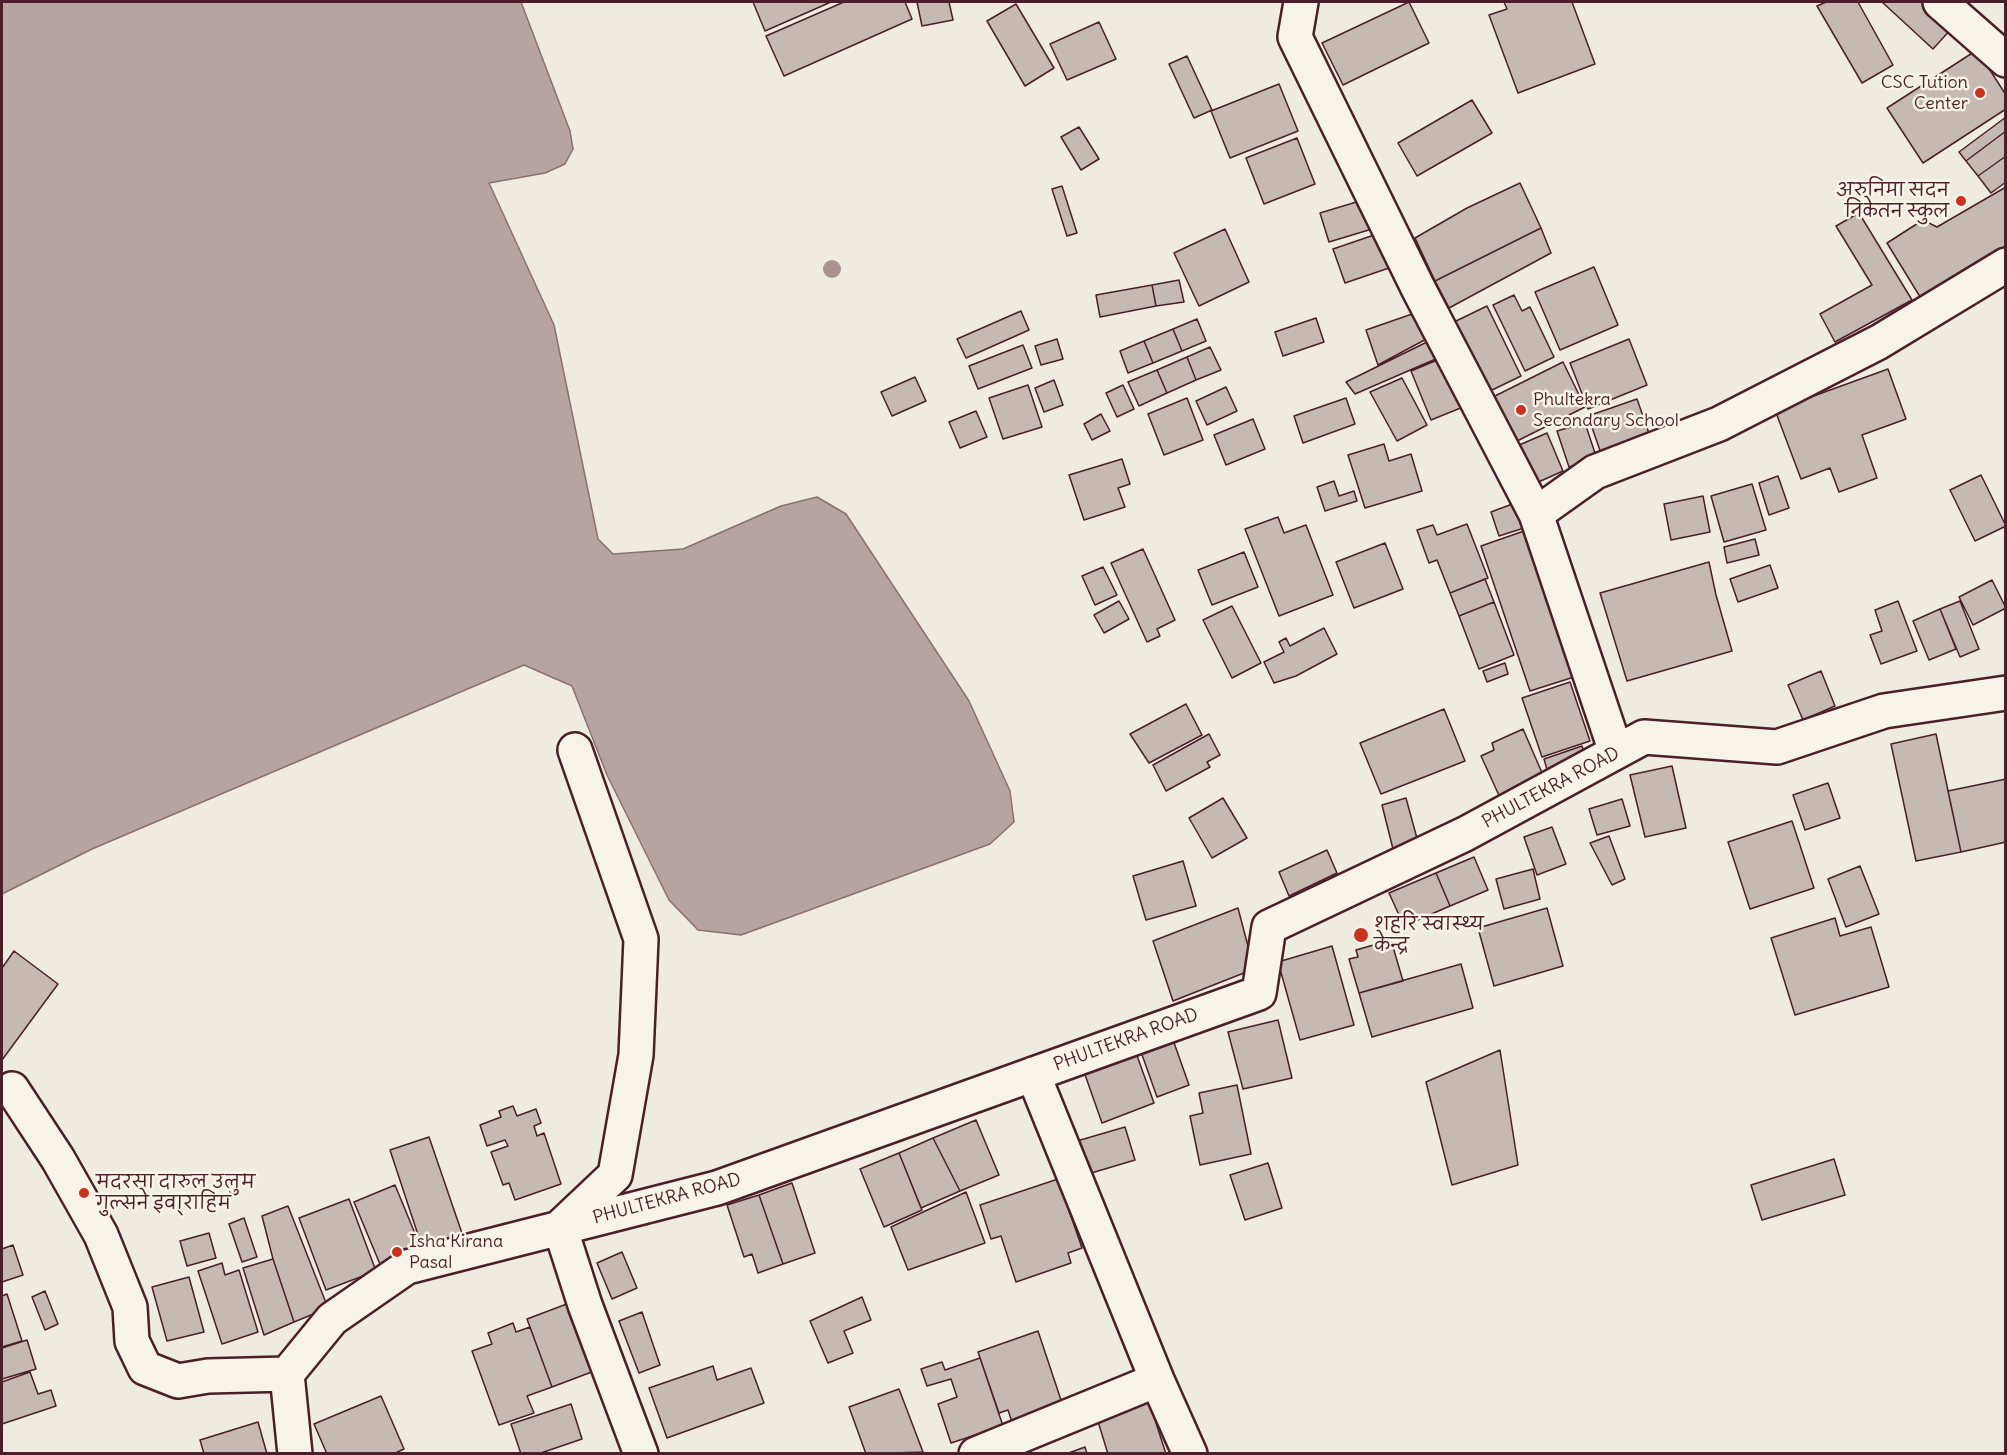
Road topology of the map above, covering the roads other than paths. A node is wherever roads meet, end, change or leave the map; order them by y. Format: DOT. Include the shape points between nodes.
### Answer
graph roads {
  1 [pos="1300,2"];
  2 [pos="1940,2"];
  3 [pos="2006,60"];
  4 [pos="2006,265"];
  5 [pos="1536,514"];
  6 [pos="2006,693"];
  7 [pos="575,750"];
  8 [pos="1616,752"];
  9 [pos="1033,1074"];
  10 [pos="12,1089"];
  11 [pos="560,1227"];
  12 [pos="287,1374"];
  13 [pos="1157,1380"];
  14 [pos="295,1454"];
  15 [pos="641,1454"];
  16 [pos="976,1454"];
  17 [pos="1190,1454"];
  1 -- 5 [label="street" via="1295,37 1418,288"];
  2 -- 3 [label="street"];
  4 -- 5 [label="street" via="1879,342 1719,424 1595,472"];
  5 -- 8 [label="street"];
  6 -- 8 [label="street, PHULTEKRA ROAD" via="1884,711 1777,747 1644,737"];
  7 -- 11 [label="street" via="641,939 636,1055 615,1175"];
  8 -- 9 [label="street, PHULTEKRA ROAD" via="1465,834 1269,927 1259,993"];
  9 -- 11 [label="street, PHULTEKRA ROAD" via="717,1188"];
  9 -- 13 [label="street"];
  10 -- 12 [label="street" via="101,1235 130,1307 132,1341 145,1368 177,1380"];
  11 -- 12 [label="street, PHULTEKRA ROAD" via="407,1267 332,1319"];
  11 -- 15 [label="street"];
  12 -- 14 [label="street"];
  13 -- 16 [label="street"];
  13 -- 17 [label="street"];
}
